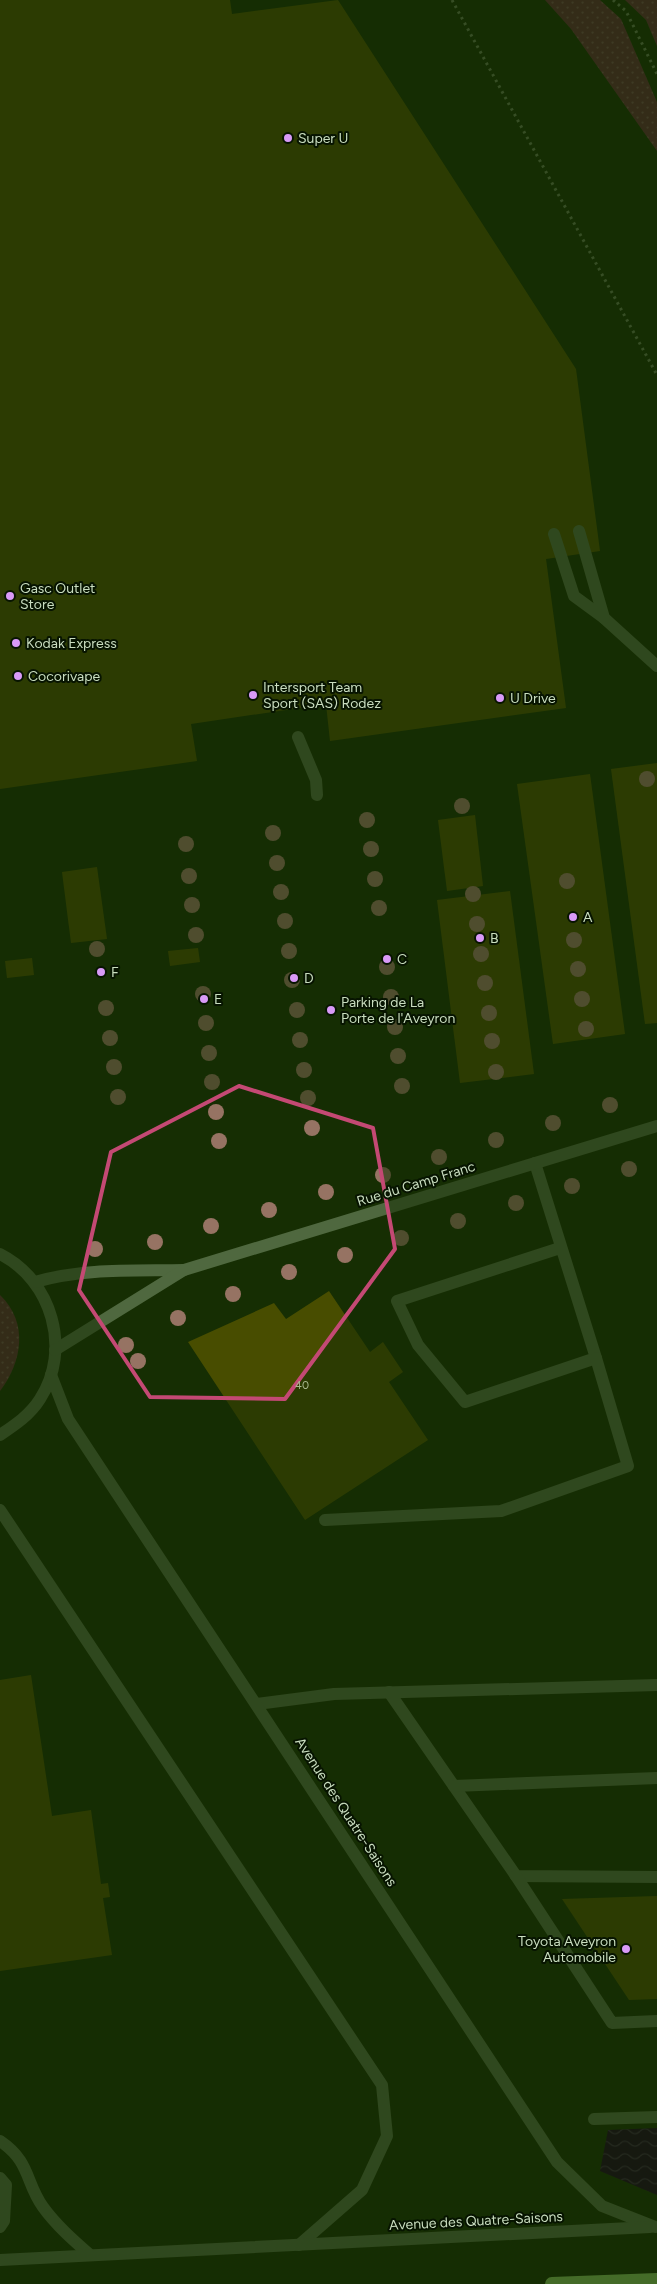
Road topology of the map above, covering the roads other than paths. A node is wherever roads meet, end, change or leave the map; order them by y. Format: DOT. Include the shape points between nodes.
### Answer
graph roads {
  1 [pos="579,531"];
  2 [pos="554,534"];
  3 [pos="604,618"];
  4 [pos="657,666"];
  5 [pos="298,736"];
  6 [pos="317,795"];
  7 [pos="657,1126"];
  8 [pos="535,1163"];
  9 [pos="560,1248"];
  10 [pos="0,1254"];
  11 [pos="184,1270"];
  12 [pos="36,1282"];
  13 [pos="55,1350"];
  14 [pos="596,1358"];
  15 [pos="51,1375"];
  16 [pos="0,1435"];
  17 [pos="0,1510"];
  18 [pos="325,1520"];
  19 [pos="657,1685"];
  20 [pos="390,1692"];
  21 [pos="256,1704"];
  22 [pos="657,1778"];
  23 [pos="454,1786"];
  24 [pos="516,1876"];
  25 [pos="657,1876"];
  26 [pos="657,2021"];
  27 [pos="657,2117"];
  28 [pos="594,2119"];
  29 [pos="0,2141"];
  30 [pos="0,2178"];
  31 [pos="0,2227"];
  32 [pos="656,2227"];
  33 [pos="299,2245"];
  34 [pos="89,2254"];
  35 [pos="0,2260"];
  36 [pos="657,2280"];
  37 [pos="552,2284"];
  1 -- 3 [label="street"];
  2 -- 3 [label="street" via="574,596"];
  3 -- 4 [label="street"];
  5 -- 6 [label="street" via="316,780"];
  7 -- 8 [label="street, Rue du Camp Franc"];
  8 -- 9 [label="street"];
  8 -- 11 [label="street, Rue du Camp Franc"];
  9 -- 14 [label="street"];
  9 -- 14 [label="street" via="397,1301 418,1345 465,1402"];
  10 -- 12 [label="street"];
  11 -- 12 [label="street, Rue du Camp Franc" via="59,1275"];
  11 -- 13 [label="street, Rue du Camp Franc"];
  12 -- 13 [label="street" via="48,1303 54,1326"];
  13 -- 15 [label="street"];
  14 -- 18 [label="street" via="628,1466 501,1511"];
  15 -- 16 [label="street" via="40,1399 22,1420"];
  15 -- 21 [label="street, Avenue des Quatre-Saisons" via="68,1420"];
  17 -- 33 [label="street" via="382,2085 386,2136 362,2190"];
  19 -- 20 [label="street"];
  20 -- 21 [label="street" via="334,1694"];
  20 -- 23 [label="street"];
  21 -- 32 [label="street, Avenue des Quatre-Saisons" via="557,2162 602,2206"];
  22 -- 23 [label="street"];
  23 -- 24 [label="street"];
  24 -- 25 [label="street"];
  24 -- 26 [label="street" via="612,2022"];
  27 -- 28 [label="street"];
  29 -- 34 [label="street" via="25,2166 42,2206"];
  30 -- 31 [label="street" via="6,2185 4,2221"];
  32 -- 33 [label="street, Avenue des Quatre-Saisons"];
  33 -- 34 [label="street, Avenue des Quatre-Saisons"];
  34 -- 35 [label="street, Avenue des Quatre-Saisons"];
  36 -- 37 [label="highway"];
}
